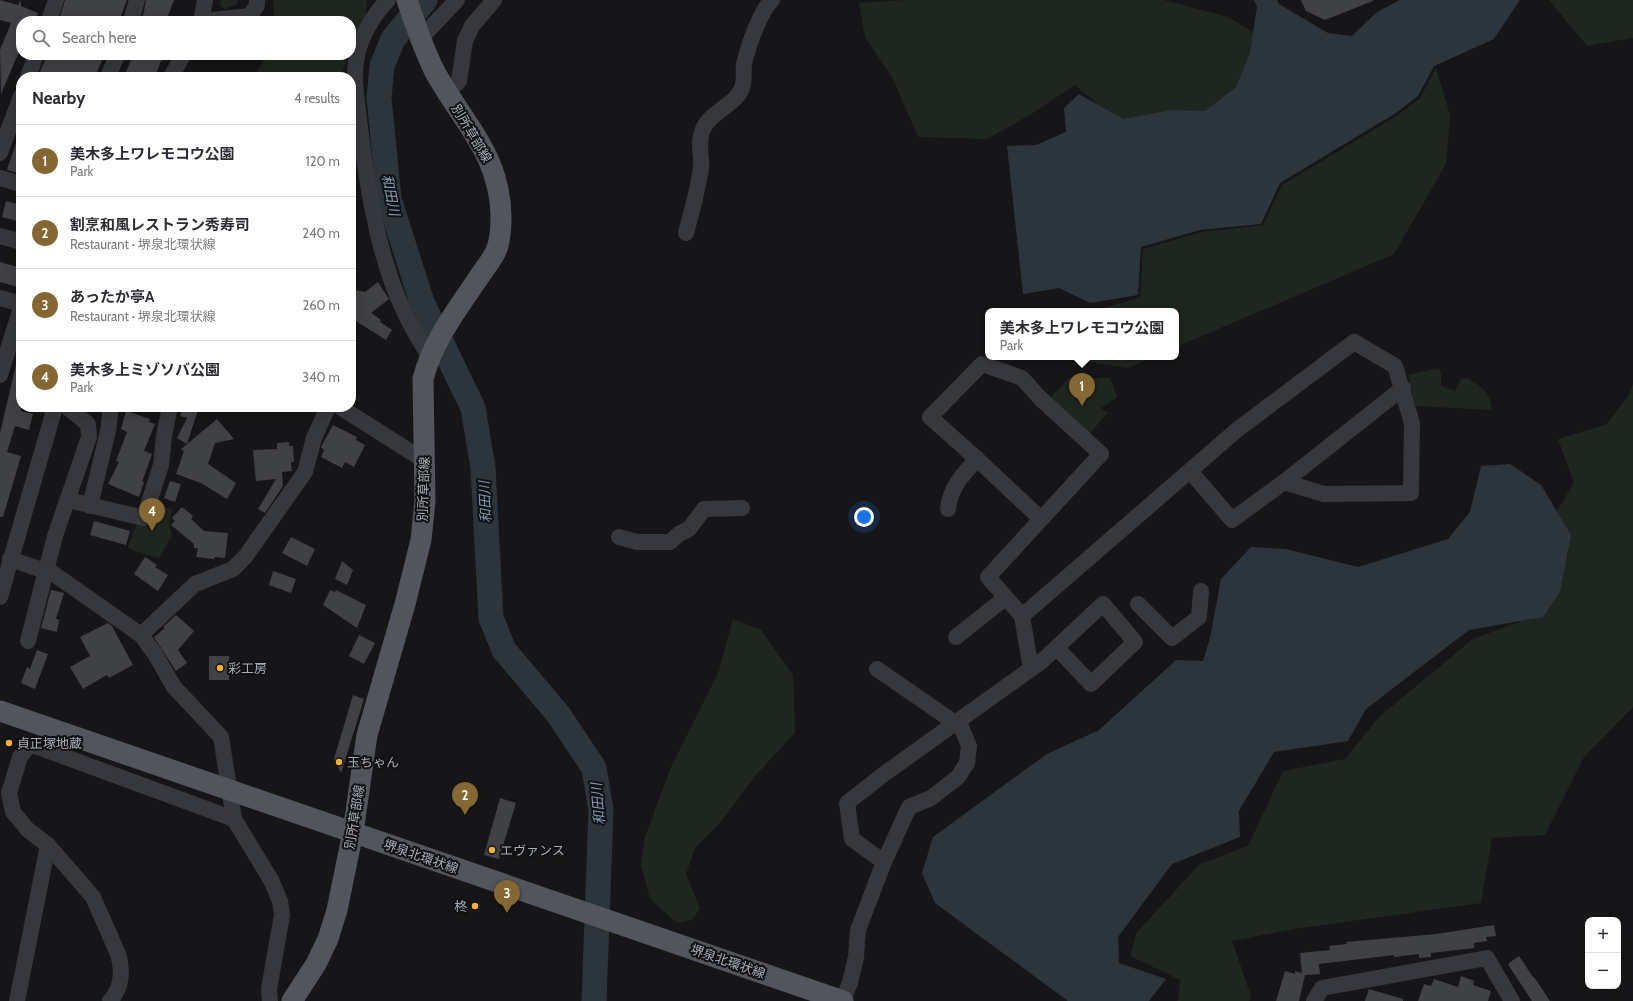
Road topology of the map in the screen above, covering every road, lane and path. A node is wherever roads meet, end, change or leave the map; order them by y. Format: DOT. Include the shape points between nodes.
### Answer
graph roads {
  1 [pos="56,0"];
  2 [pos="137,0"];
  3 [pos="205,0"];
  4 [pos="257,0"];
  5 [pos="388,0"];
  6 [pos="407,0"];
  7 [pos="457,0"];
  8 [pos="494,0"];
  9 [pos="772,0"];
  10 [pos="51,16"];
  11 [pos="132,16"];
  12 [pos="202,16"];
  13 [pos="250,16"];
  14 [pos="419,36"];
  15 [pos="34,60"];
  16 [pos="115,60"];
  17 [pos="180,60"];
  18 [pos="30,72"];
  19 [pos="110,72"];
  20 [pos="174,72"];
  21 [pos="355,72"];
  22 [pos="356,83"];
  23 [pos="447,92"];
  24 [pos="16,110"];
  25 [pos="0,153"];
  26 [pos="0,178"];
  27 [pos="16,183"];
  28 [pos="686,233"];
  29 [pos="0,236"];
  30 [pos="16,241"];
  31 [pos="0,298"];
  32 [pos="16,303"];
  33 [pos="16,324"];
  34 [pos="431,353"];
  35 [pos="0,375"];
  36 [pos="1403,388"];
  37 [pos="53,412"];
  38 [pos="73,412"];
  39 [pos="110,412"];
  40 [pos="169,412"];
  41 [pos="326,412"];
  42 [pos="348,412"];
  43 [pos="977,459"];
  44 [pos="425,461"];
  45 [pos="1190,471"];
  46 [pos="1284,482"];
  47 [pos="68,500"];
  48 [pos="90,506"];
  49 [pos="742,508"];
  50 [pos="948,509"];
  51 [pos="1041,519"];
  52 [pos="618,537"];
  53 [pos="8,554"];
  54 [pos="47,571"];
  55 [pos="1201,591"];
  56 [pos="0,597"];
  57 [pos="1005,598"];
  58 [pos="1138,604"];
  59 [pos="1022,616"];
  60 [pos="141,635"];
  61 [pos="956,637"];
  62 [pos="28,641"];
  63 [pos="1057,648"];
  64 [pos="877,669"];
  65 [pos="1031,669"];
  66 [pos="0,711"];
  67 [pos="956,723"];
  68 [pos="234,819"];
  69 [pos="353,832"];
  70 [pos="48,845"];
  71 [pos="884,862"];
  72 [pos="17,1001"];
  73 [pos="110,1001"];
  74 [pos="270,1001"];
  75 [pos="292,1001"];
  76 [pos="842,1001"];
  77 [pos="1314,1001"];
  78 [pos="1512,1001"];
  1 -- 10 [label="street"];
  2 -- 11 [label="street"];
  3 -- 12 [label="street"];
  4 -- 13 [label="street" via="257,5"];
  5 -- 21 [label="street" via="379,10 363,39"];
  6 -- 14 [label="main road, 別所草部線"];
  7 -- 14 [label="street"];
  8 -- 23 [label="street" via="472,26 464,41 459,80"];
  9 -- 28 [label="street" via="767,4 758,24 744,64 743,87 703,128 699,141 701,166"];
  14 -- 23 [label="main road, 別所草部線"];
  15 -- 18 [label="street"];
  16 -- 19 [label="street"];
  17 -- 20 [label="street"];
  22 -- 34 [label="street" via="364,166 384,256 402,308"];
  23 -- 34 [label="main road, 別所草部線" via="477,135 492,164 501,201 501,224 496,251"];
  24 -- 25 [label="street"];
  26 -- 27 [label="street"];
  29 -- 30 [label="street"];
  31 -- 32 [label="street"];
  33 -- 35 [label="street"];
  34 -- 44 [label="main road, 別所草部線" via="423,379"];
  36 -- 45 [label="street" via="1395,366 1354,342 1238,429"];
  36 -- 46 [label="street"];
  36 -- 46 [label="street" via="1412,423 1411,493 1324,494"];
  37 -- 53 [label="street"];
  38 -- 47 [label="street" via="88,424 90,431"];
  39 -- 48 [label="street"];
  40 -- 48 [label="street" via="161,465 144,518"];
  41 -- 60 [label="street" via="314,438 305,472 245,558 233,569 195,584"];
  42 -- 44 [label="street"];
  43 -- 50 [label="street" via="957,482"];
  43 -- 51 [label="street"];
  43 -- 51 [label="street" via="930,417 982,364 1022,378 1101,454"];
  44 -- 69 [label="main road, 別所草部線" via="425,501 420,540 405,604 367,735"];
  45 -- 46 [label="street" via="1232,520"];
  45 -- 59 [label="street"];
  47 -- 48 [label="street"];
  47 -- 54 [label="street" via="55,536"];
  49 -- 52 [label="street" via="704,510 689,529 670,542 637,542"];
  51 -- 57 [label="street" via="988,577"];
  53 -- 54 [label="street"];
  53 -- 56 [label="street"];
  54 -- 60 [label="street"];
  54 -- 62 [label="street"];
  55 -- 58 [label="street" via="1199,617 1172,638"];
  57 -- 59 [label="street"];
  57 -- 61 [label="street"];
  59 -- 65 [label="street"];
  60 -- 68 [label="street" via="174,688 222,737"];
  63 -- 63 [label="street" via="1091,684 1135,642 1103,604"];
  63 -- 65 [label="street"];
  64 -- 67 [label="street"];
  65 -- 67 [label="street"];
  66 -- 69 [label="main road, 堺泉北環状線"];
  67 -- 71 [label="street" via="961,727 969,746 967,763 958,777 931,798 909,807"];
  67 -- 71 [label="street" via="847,803 852,839"];
  68 -- 70 [label="street" via="30,744 20,757 9,793 13,812 28,830"];
  68 -- 74 [label="street" via="271,880 280,901 282,915 269,989"];
  69 -- 75 [label="main road, 別所草部線" via="337,910 328,939 316,964"];
  69 -- 76 [label="main road, 堺泉北環状線"];
  70 -- 72 [label="street"];
  70 -- 73 [label="street" via="93,897 118,954 121,977"];
  71 -- 76 [label="street" via="858,930 850,983"];
  77 -- 78 [label="street" via="1322,988 1487,958"];
}
